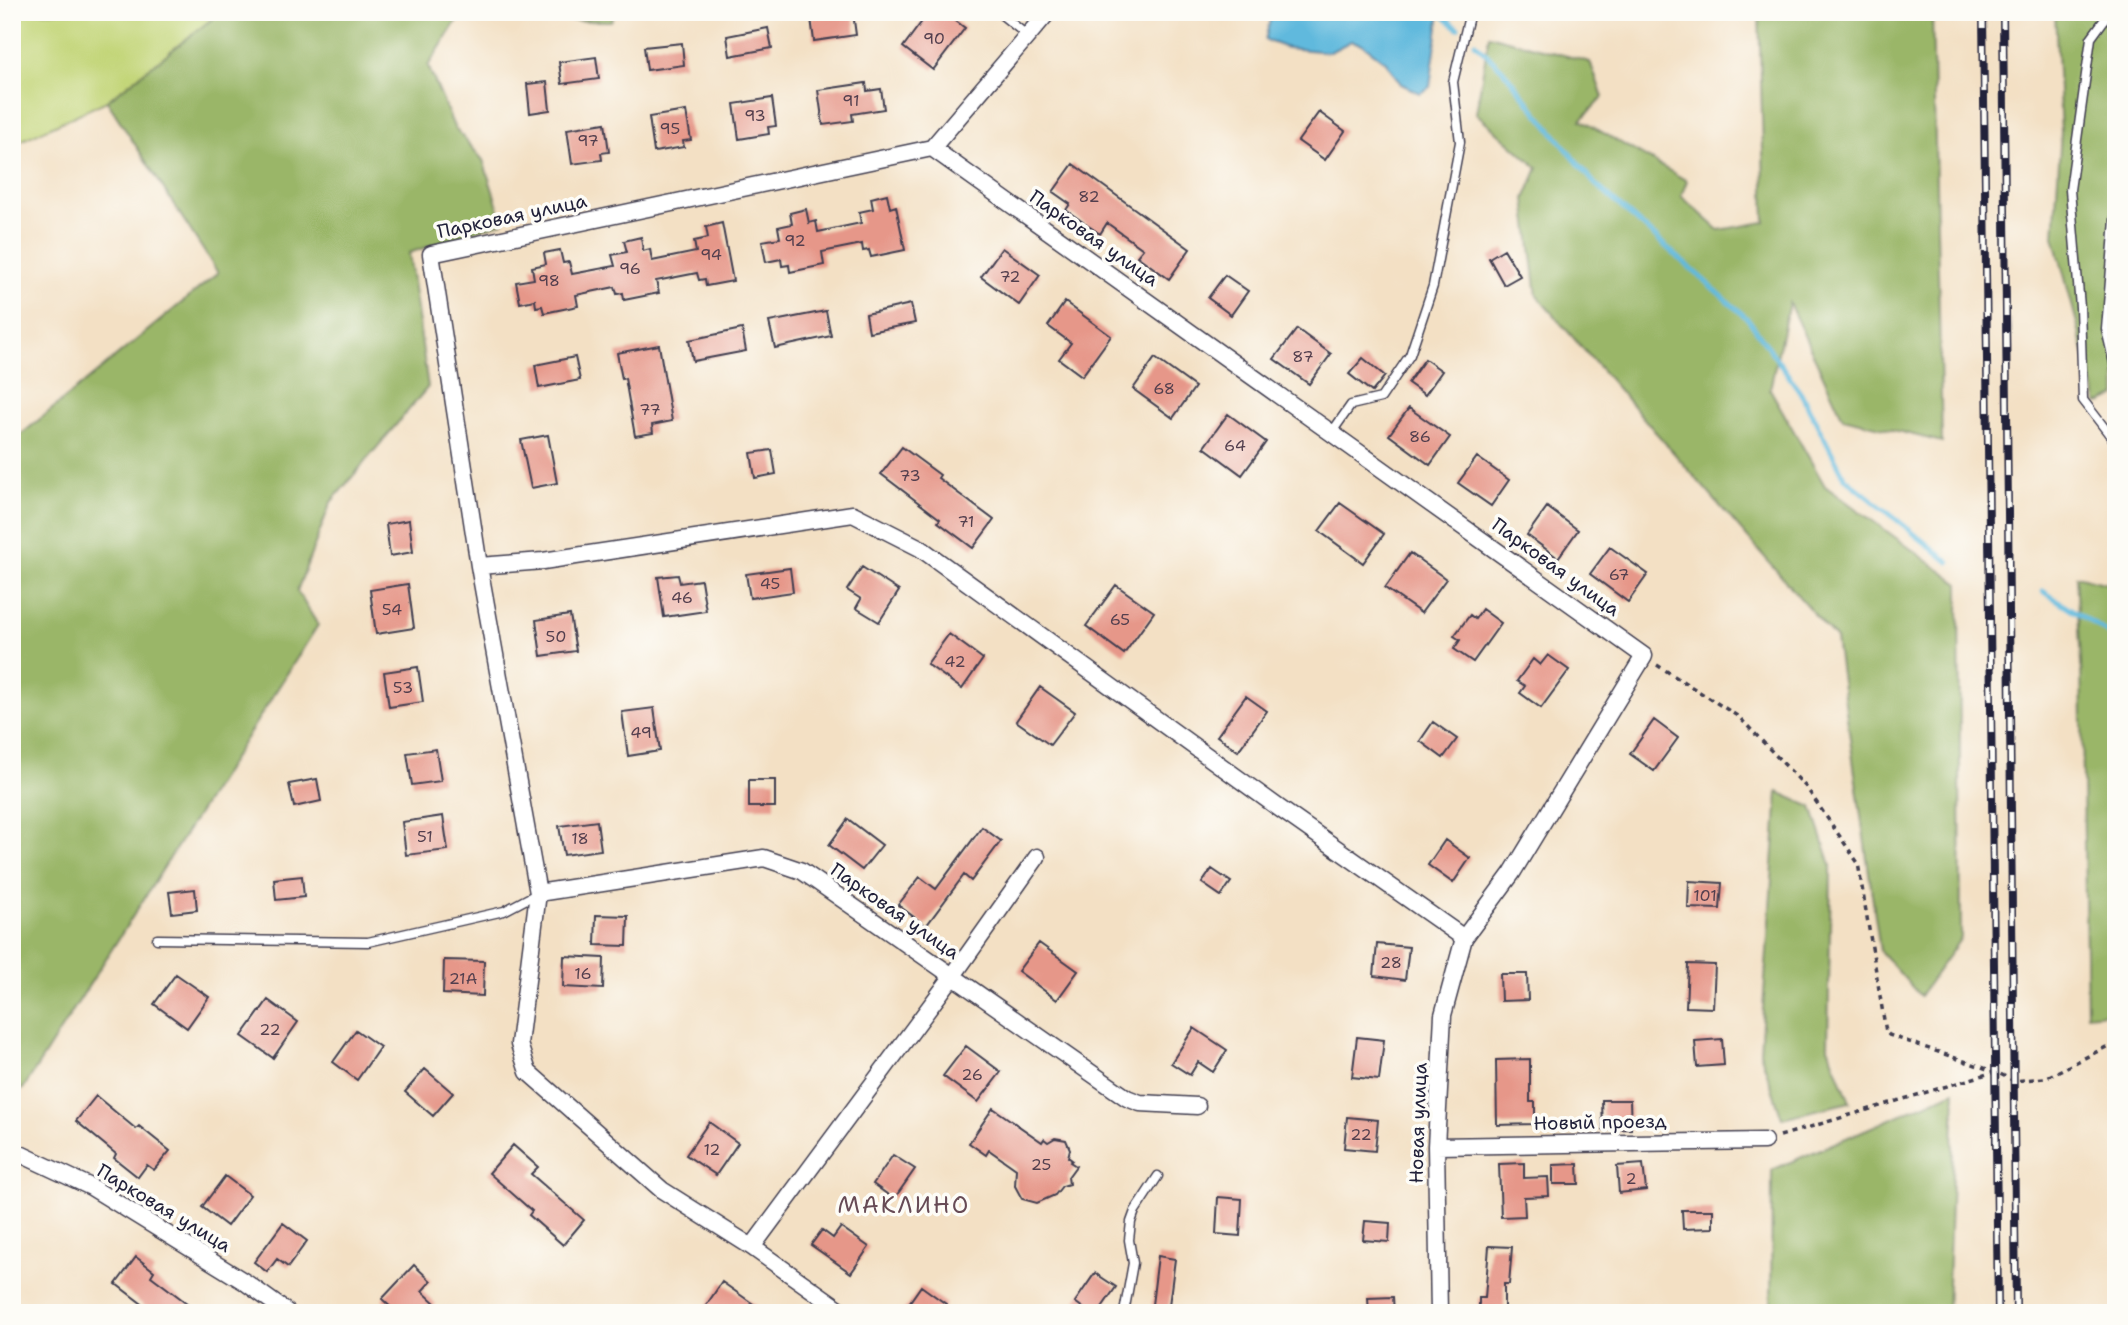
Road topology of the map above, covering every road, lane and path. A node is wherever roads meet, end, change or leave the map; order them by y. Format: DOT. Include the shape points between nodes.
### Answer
graph roads {
  1 [pos="998,12"];
  2 [pos="1048,12"];
  3 [pos="1470,12"];
  4 [pos="2110,12"];
  5 [pos="1028,36"];
  6 [pos="932,148"];
  7 [pos="2116,208"];
  8 [pos="2112,293"];
  9 [pos="2116,372"];
  10 [pos="1332,432"];
  11 [pos="2116,443"];
  12 [pos="479,566"];
  13 [pos="1644,656"];
  14 [pos="1037,857"];
  15 [pos="538,893"];
  16 [pos="1464,937"];
  17 [pos="157,939"];
  18 [pos="952,977"];
  19 [pos="2116,1042"];
  20 [pos="1996,1072"];
  21 [pos="1197,1106"];
  22 [pos="1764,1141"];
  23 [pos="1436,1146"];
  24 [pos="12,1150"];
  25 [pos="1158,1175"];
  26 [pos="752,1247"];
  27 [pos="288,1313"];
  28 [pos="845,1313"];
  29 [pos="1124,1313"];
  30 [pos="1438,1313"];
  1 -- 5 [label="lane"];
  2 -- 5 [label="street"];
  3 -- 10 [label="lane" via="1453,82 1460,142 1433,286 1410,355 1381,398 1350,405"];
  4 -- 11 [label="lane" via="2091,37 2070,190 2083,400"];
  5 -- 6 [label="street"];
  6 -- 10 [label="street, Парковая улица"];
  6 -- 12 [label="street, Парковая улица" via="431,254"];
  7 -- 8 [label="lane"];
  8 -- 9 [label="lane" via="2106,329"];
  10 -- 13 [label="street, Парковая улица"];
  12 -- 15 [label="street, Парковая улица"];
  12 -- 16 [label="street" via="543,561 853,514 920,548"];
  13 -- 16 [label="street" via="1512,873"];
  13 -- 20 [label="path" via="1739,717 1806,787 1857,863 1886,1032"];
  14 -- 18 [label="street"];
  15 -- 17 [label="lane" via="504,911 368,942"];
  15 -- 18 [label="street, Парковая улица" via="764,858 802,871"];
  15 -- 26 [label="street, Парковая улица" via="519,1044 528,1072 662,1189"];
  16 -- 23 [label="street, Новая улица" via="1443,1015"];
  18 -- 21 [label="street, Парковая улица" via="1128,1098 1140,1103"];
  18 -- 26 [label="street"];
  19 -- 20 [label="path" via="2045,1078 2014,1081"];
  20 -- 22 [label="path"];
  22 -- 23 [label="street, Новый проезд"];
  23 -- 30 [label="street, Новая улица"];
  24 -- 27 [label="street, Парковая улица" via="91,1187"];
  25 -- 29 [label="lane" via="1131,1222 1133,1263"];
  26 -- 28 [label="street, Парковая улица"];
}
